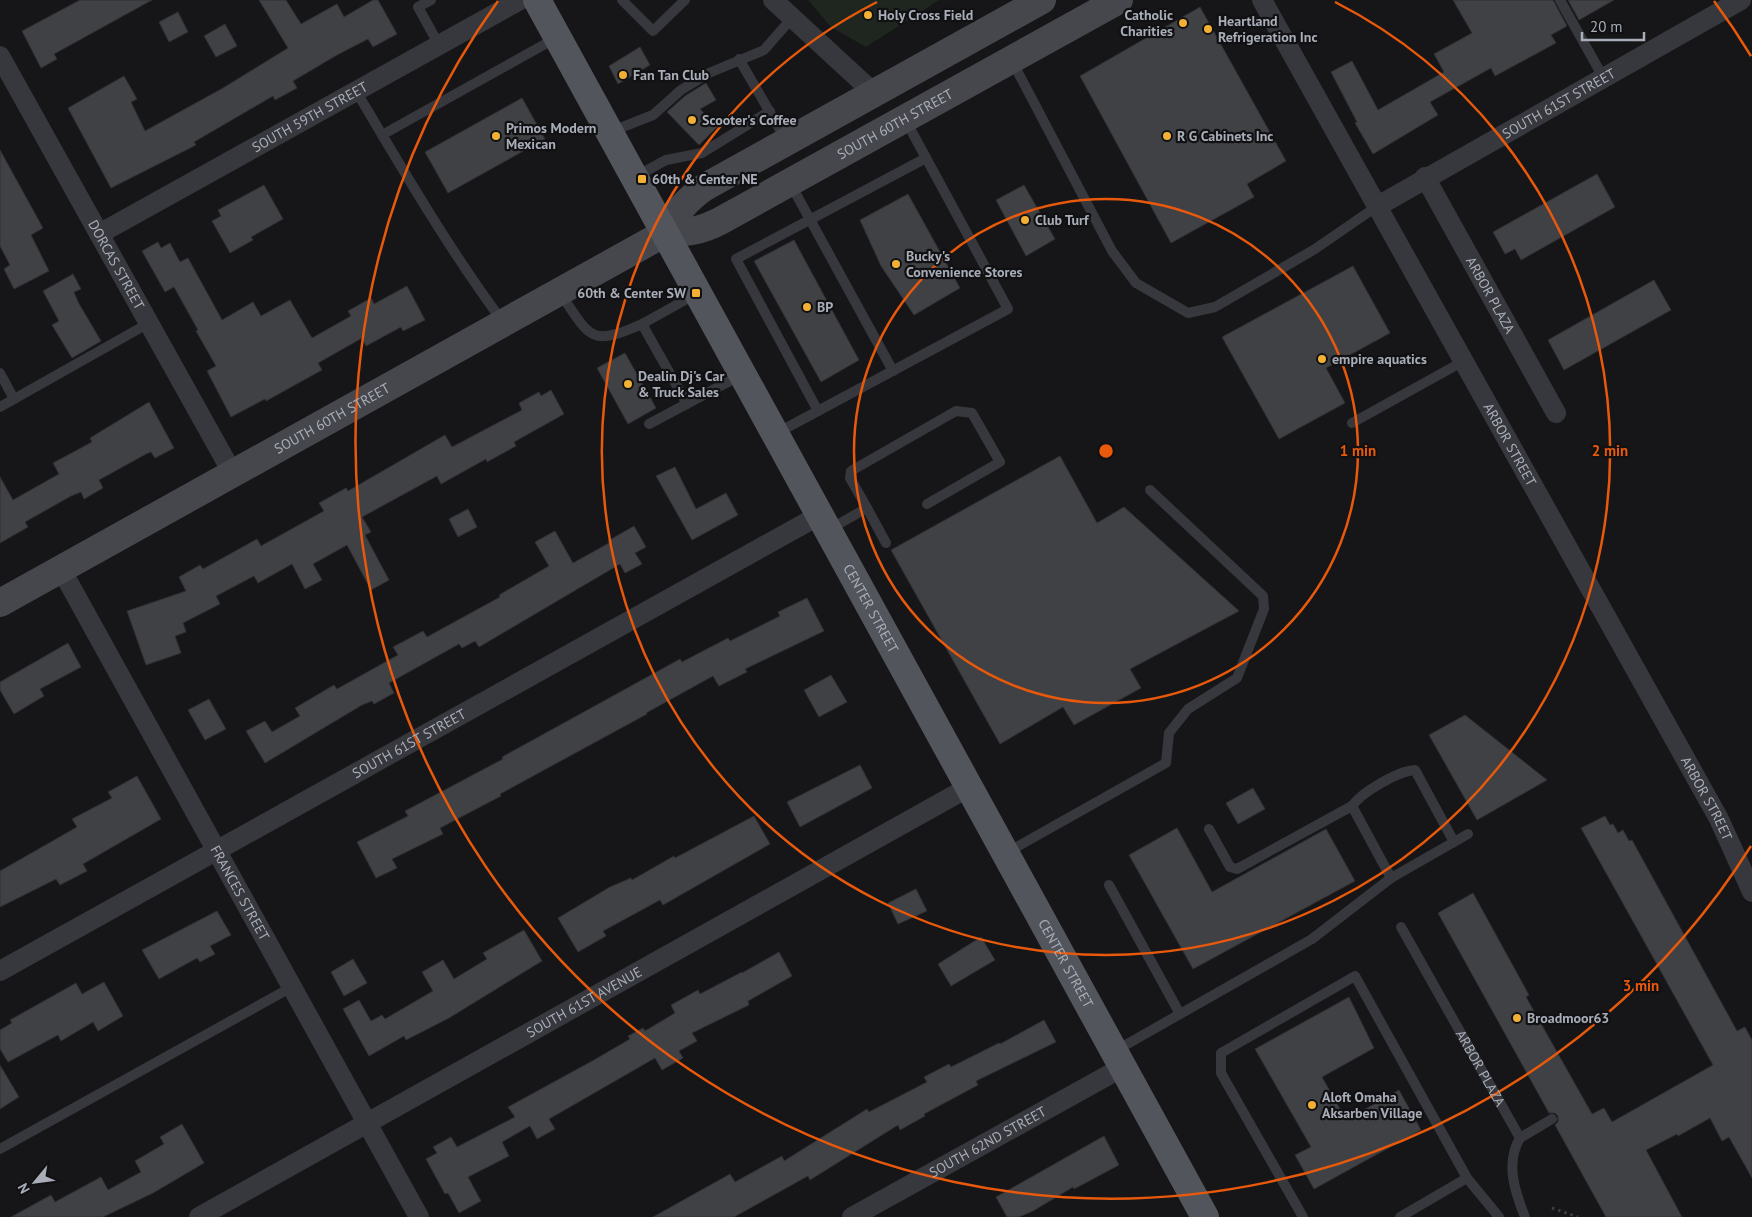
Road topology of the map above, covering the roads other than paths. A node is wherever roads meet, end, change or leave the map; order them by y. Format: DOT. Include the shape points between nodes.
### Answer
graph roads {
  1 [pos="431,0"];
  2 [pos="520,0"];
  3 [pos="536,0"];
  4 [pos="622,0"];
  5 [pos="685,0"];
  6 [pos="773,0"];
  7 [pos="1042,0"];
  8 [pos="1119,0"];
  9 [pos="1262,0"];
  10 [pos="1560,0"];
  11 [pos="1742,0"];
  12 [pos="1091,10"];
  13 [pos="792,18"];
  14 [pos="557,37"];
  15 [pos="439,45"];
  16 [pos="0,56"];
  17 [pos="739,59"];
  18 [pos="1012,60"];
  19 [pos="1603,77"];
  20 [pos="356,91"];
  21 [pos="875,94"];
  22 [pos="770,111"];
  23 [pos="905,120"];
  24 [pos="609,132"];
  25 [pos="382,135"];
  26 [pos="787,142"];
  27 [pos="926,158"];
  28 [pos="634,177"];
  29 [pos="1425,177"];
  30 [pos="790,183"];
  31 [pos="1376,207"];
  32 [pos="809,219"];
  33 [pos="665,233"];
  34 [pos="99,234"];
  35 [pos="560,292"];
  36 [pos="698,294"];
  37 [pos="503,322"];
  38 [pos="149,323"];
  39 [pos="642,324"];
  40 [pos="1462,362"];
  41 [pos="892,371"];
  42 [pos="0,373"];
  43 [pos="742,375"];
  44 [pos="14,398"];
  45 [pos="687,404"];
  46 [pos="0,407"];
  47 [pos="818,411"];
  48 [pos="1556,413"];
  49 [pos="1352,423"];
  50 [pos="648,424"];
  51 [pos="774,434"];
  52 [pos="233,474"];
  53 [pos="1150,490"];
  54 [pos="927,504"];
  55 [pos="867,508"];
  56 [pos="822,523"];
  57 [pos="886,543"];
  58 [pos="60,569"];
  59 [pos="0,603"];
  60 [pos="969,787"];
  61 [pos="1352,806"];
  62 [pos="1209,829"];
  63 [pos="1468,834"];
  64 [pos="1454,842"];
  65 [pos="217,850"];
  66 [pos="1005,854"];
  67 [pos="1391,878"];
  68 [pos="1109,885"];
  69 [pos="1752,892"];
  70 [pos="1400,927"];
  71 [pos="0,971"];
  72 [pos="292,987"];
  73 [pos="1180,1014"];
  74 [pos="1118,1059"];
  75 [pos="1552,1119"];
  76 [pos="366,1124"];
  77 [pos="1520,1138"];
  78 [pos="0,1149"];
  79 [pos="1467,1178"];
  80 [pos="199,1217"];
  81 [pos="418,1217"];
  82 [pos="852,1217"];
  83 [pos="1205,1217"];
  84 [pos="1303,1217"];
  85 [pos="1400,1217"];
  86 [pos="1500,1217"];
  87 [pos="1525,1217"];
  1 -- 15 [label="lane" via="418,7"];
  2 -- 15 [label="street, SOUTH 59TH STREET"];
  3 -- 14 [label="main road, CENTER STREET"];
  4 -- 5 [label="lane" via="653,31"];
  6 -- 13 [label="street"];
  7 -- 21 [label="main road"];
  8 -- 12 [label="main road, SOUTH 60TH STREET"];
  9 -- 31 [label="street, ARBOR STREET"];
  10 -- 19 [label="lane"];
  11 -- 19 [label="street, SOUTH 61ST STREET"];
  12 -- 18 [label="main road, SOUTH 60TH STREET"];
  13 -- 17 [label="lane" via="764,50"];
  13 -- 21 [label="street"];
  14 -- 24 [label="main road, CENTER STREET"];
  14 -- 25 [label="lane"];
  15 -- 20 [label="street, SOUTH 59TH STREET"];
  16 -- 34 [label="street, DORCAS STREET"];
  17 -- 22 [label="lane"];
  17 -- 24 [label="lane" via="681,90 653,115"];
  18 -- 23 [label="main road, SOUTH 60TH STREET"];
  18 -- 31 [label="lane" via="1112,251 1136,283 1188,313 1215,307 1315,249"];
  19 -- 29 [label="street, SOUTH 61ST STREET"];
  20 -- 25 [label="lane"];
  20 -- 34 [label="street, SOUTH 59TH STREET"];
  21 -- 26 [label="main road"];
  22 -- 26 [label="lane"];
  22 -- 28 [label="lane" via="702,153 666,160"];
  23 -- 27 [label="lane"];
  23 -- 30 [label="main road, SOUTH 60TH STREET"];
  24 -- 28 [label="main road, CENTER STREET"];
  25 -- 37 [label="lane" via="424,207"];
  26 -- 33 [label="main road" via="688,199 677,210"];
  27 -- 32 [label="lane"];
  27 -- 41 [label="lane" via="1008,308"];
  28 -- 33 [label="main road, CENTER STREET"];
  29 -- 31 [label="street, SOUTH 61ST STREET"];
  29 -- 48 [label="street, ARBOR PLAZA"];
  30 -- 32 [label="lane"];
  30 -- 33 [label="main road, SOUTH 60TH STREET" via="704,229"];
  31 -- 40 [label="street, ARBOR STREET"];
  32 -- 41 [label="lane"];
  32 -- 47 [label="lane" via="736,259"];
  33 -- 35 [label="main road, SOUTH 60TH STREET"];
  33 -- 36 [label="main road, CENTER STREET"];
  34 -- 38 [label="street, DORCAS STREET"];
  35 -- 37 [label="main road, SOUTH 60TH STREET"];
  35 -- 39 [label="lane" via="586,331 600,337 615,336"];
  36 -- 39 [label="lane"];
  36 -- 43 [label="main road, CENTER STREET"];
  37 -- 52 [label="main road, SOUTH 60TH STREET"];
  38 -- 44 [label="lane"];
  38 -- 52 [label="street, DORCAS STREET"];
  39 -- 45 [label="lane"];
  40 -- 49 [label="lane"];
  40 -- 69 [label="street, ARBOR STREET" via="1719,819"];
  41 -- 47 [label="lane"];
  42 -- 44 [label="lane"];
  43 -- 45 [label="lane"];
  43 -- 51 [label="main road, CENTER STREET"];
  44 -- 46 [label="lane"];
  45 -- 50 [label="lane"];
  47 -- 51 [label="lane"];
  51 -- 56 [label="main road, CENTER STREET"];
  52 -- 58 [label="main road, SOUTH 60TH STREET"];
  53 -- 66 [label="lane" via="1264,596 1264,609 1237,678 1188,709 1169,733 1166,764"];
  54 -- 55 [label="lane" via="1000,462 972,413 956,411 851,471 850,478"];
  55 -- 56 [label="lane"];
  55 -- 57 [label="lane"];
  56 -- 60 [label="main road, CENTER STREET"];
  56 -- 65 [label="street, SOUTH 61ST STREET"];
  58 -- 59 [label="main road, SOUTH 60TH STREET"];
  58 -- 65 [label="street, FRANCES STREET"];
  60 -- 66 [label="main road, CENTER STREET"];
  60 -- 76 [label="street, SOUTH 61ST AVENUE"];
  61 -- 62 [label="lane" via="1237,869 1230,867"];
  61 -- 64 [label="lane" via="1357,798 1405,771 1415,770"];
  61 -- 67 [label="lane"];
  63 -- 64 [label="lane"];
  64 -- 67 [label="lane"];
  65 -- 71 [label="street, SOUTH 61ST STREET"];
  65 -- 72 [label="street, FRANCES STREET"];
  66 -- 74 [label="main road, CENTER STREET"];
  67 -- 73 [label="lane" via="1312,938"];
  68 -- 73 [label="lane"];
  70 -- 77 [label="lane, ARBOR PLAZA"];
  72 -- 76 [label="street, FRANCES STREET"];
  72 -- 78 [label="lane"];
  73 -- 74 [label="lane"];
  74 -- 82 [label="street, SOUTH 62ND STREET"];
  74 -- 83 [label="main road, CENTER STREET"];
  75 -- 77 [label="lane"];
  76 -- 80 [label="street, SOUTH 61ST AVENUE"];
  76 -- 81 [label="street, FRANCES STREET"];
  77 -- 87 [label="lane" via="1513,1157 1514,1183"];
  79 -- 84 [label="lane" via="1355,976 1221,1053 1221,1073"];
  79 -- 85 [label="lane"];
  79 -- 86 [label="lane"];
}
